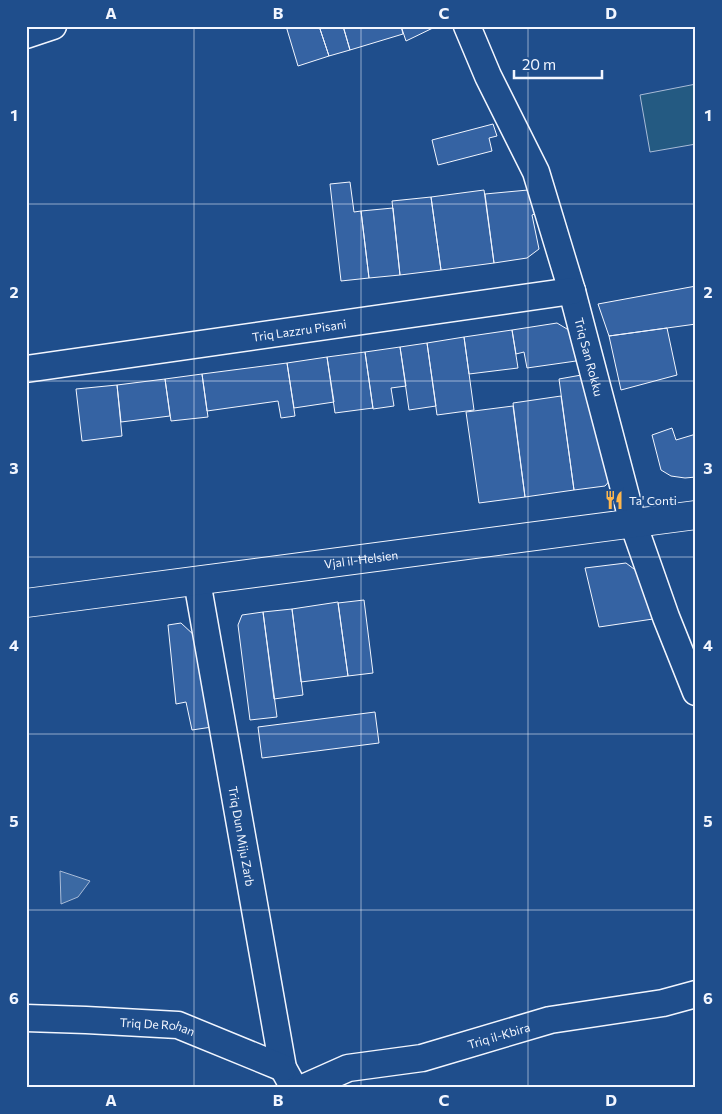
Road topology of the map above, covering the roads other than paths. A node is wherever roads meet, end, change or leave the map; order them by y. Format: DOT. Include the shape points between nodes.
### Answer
graph roads {
  1 [pos="53,26"];
  2 [pos="467,26"];
  3 [pos="26,35"];
  4 [pos="572,291"];
  5 [pos="26,369"];
  6 [pos="696,515"];
  7 [pos="633,523"];
  8 [pos="197,581"];
  9 [pos="26,604"];
  10 [pos="696,692"];
  11 [pos="696,994"];
  12 [pos="26,1018"];
  13 [pos="288,1078"];
  14 [pos="304,1088"];
  1 -- 3 [label="street"];
  2 -- 4 [label="street, Triq San Rokku" via="536,172"];
  4 -- 5 [label="street, Triq Lazzru Pisani"];
  4 -- 7 [label="street, Triq San Rokku"];
  6 -- 7 [label="street, Vjal il-Ħelsien"];
  7 -- 8 [label="street, Vjal il-Ħelsien"];
  7 -- 10 [label="street, Triq San Rokku"];
  8 -- 9 [label="street, Vjal il-Ħelsien"];
  8 -- 13 [label="street, Triq Dun Miju Zarb"];
  11 -- 14 [label="street, Triq il-Kbira" via="663,1003 550,1020 422,1058 348,1068"];
  12 -- 13 [label="street, Triq De Rohan" via="178,1025"];
}
